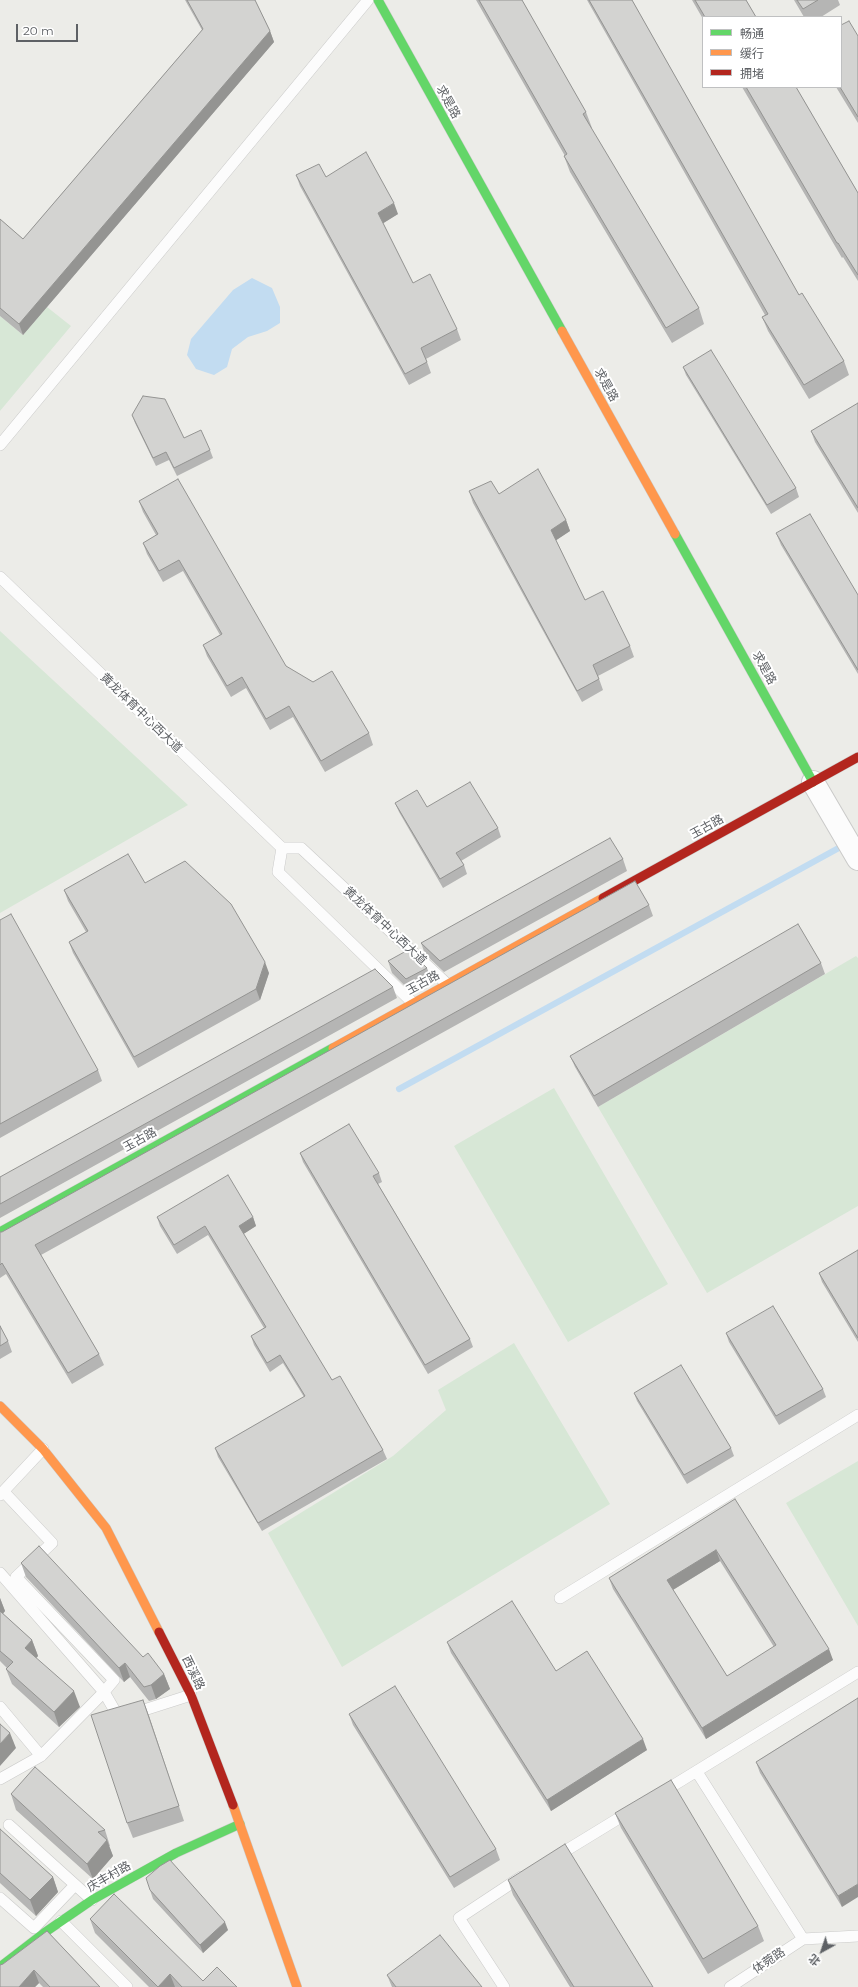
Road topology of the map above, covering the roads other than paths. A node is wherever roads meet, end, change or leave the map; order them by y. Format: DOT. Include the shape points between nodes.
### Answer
graph roads {
  1 [pos="368,0"];
  2 [pos="378,0"];
  3 [pos="0,445"];
  4 [pos="0,578"];
  5 [pos="858,757"];
  6 [pos="813,782"];
  7 [pos="282,848"];
  8 [pos="855,854"];
  9 [pos="447,984"];
  10 [pos="413,1003"];
  11 [pos="0,1232"];
  12 [pos="0,1406"];
  13 [pos="858,1415"];
  14 [pos="43,1449"];
  15 [pos="2,1494"];
  16 [pos="0,1573"];
  17 [pos="560,1598"];
  18 [pos="858,1672"];
  19 [pos="104,1692"];
  20 [pos="191,1694"];
  21 [pos="0,1707"];
  22 [pos="42,1756"];
  23 [pos="697,1772"];
  24 [pos="0,1779"];
  25 [pos="650,1800"];
  26 [pos="637,1808"];
  27 [pos="240,1824"];
  28 [pos="9,1825"];
  29 [pos="550,1860"];
  30 [pos="530,1872"];
  31 [pos="75,1885"];
  32 [pos="0,1898"];
  33 [pos="92,1900"];
  34 [pos="61,1921"];
  35 [pos="858,1936"];
  36 [pos="803,1938"];
  37 [pos="0,1967"];
  38 [pos="127,1987"];
  39 [pos="297,1987"];
  40 [pos="504,1987"];
  41 [pos="730,1987"];
  1 -- 3 [label="lane"];
  2 -- 6 [label="main road, 求是路"];
  4 -- 7 [label="lane, 黄龙体育中心西大道"];
  5 -- 6 [label="main road, 玉古路"];
  6 -- 8 [label="street"];
  6 -- 9 [label="main road, 玉古路"];
  7 -- 9 [label="lane, 黄龙体育中心西大道" via="301,848"];
  7 -- 10 [label="lane" via="278,872"];
  9 -- 10 [label="main road, 玉古路"];
  10 -- 11 [label="main road, 玉古路"];
  12 -- 14 [label="main road, 西溪路"];
  13 -- 17 [label="lane"];
  14 -- 15 [label="lane"];
  14 -- 20 [label="main road, 西溪路" via="106,1528"];
  15 -- 19 [label="lane" via="52,1543 16,1577 114,1680"];
  16 -- 19 [label="lane"];
  18 -- 23 [label="lane"];
  19 -- 20 [label="lane" via="119,1718"];
  19 -- 22 [label="lane"];
  20 -- 27 [label="main road, 西溪路"];
  21 -- 22 [label="lane"];
  22 -- 24 [label="lane"];
  23 -- 25 [label="lane"];
  23 -- 36 [label="lane"];
  26 -- 29 [label="lane"];
  27 -- 33 [label="main road, 庆丰村路" via="176,1853"];
  27 -- 39 [label="main road, 西溪路"];
  28 -- 31 [label="lane"];
  30 -- 40 [label="lane" via="459,1918"];
  31 -- 32 [label="lane" via="34,1928"];
  31 -- 33 [label="lane"];
  33 -- 34 [label="main road, 庆丰村路"];
  34 -- 37 [label="main road, 庆丰村路"];
  34 -- 38 [label="lane"];
  35 -- 36 [label="lane"];
  36 -- 41 [label="lane, 体菀路"];
}
